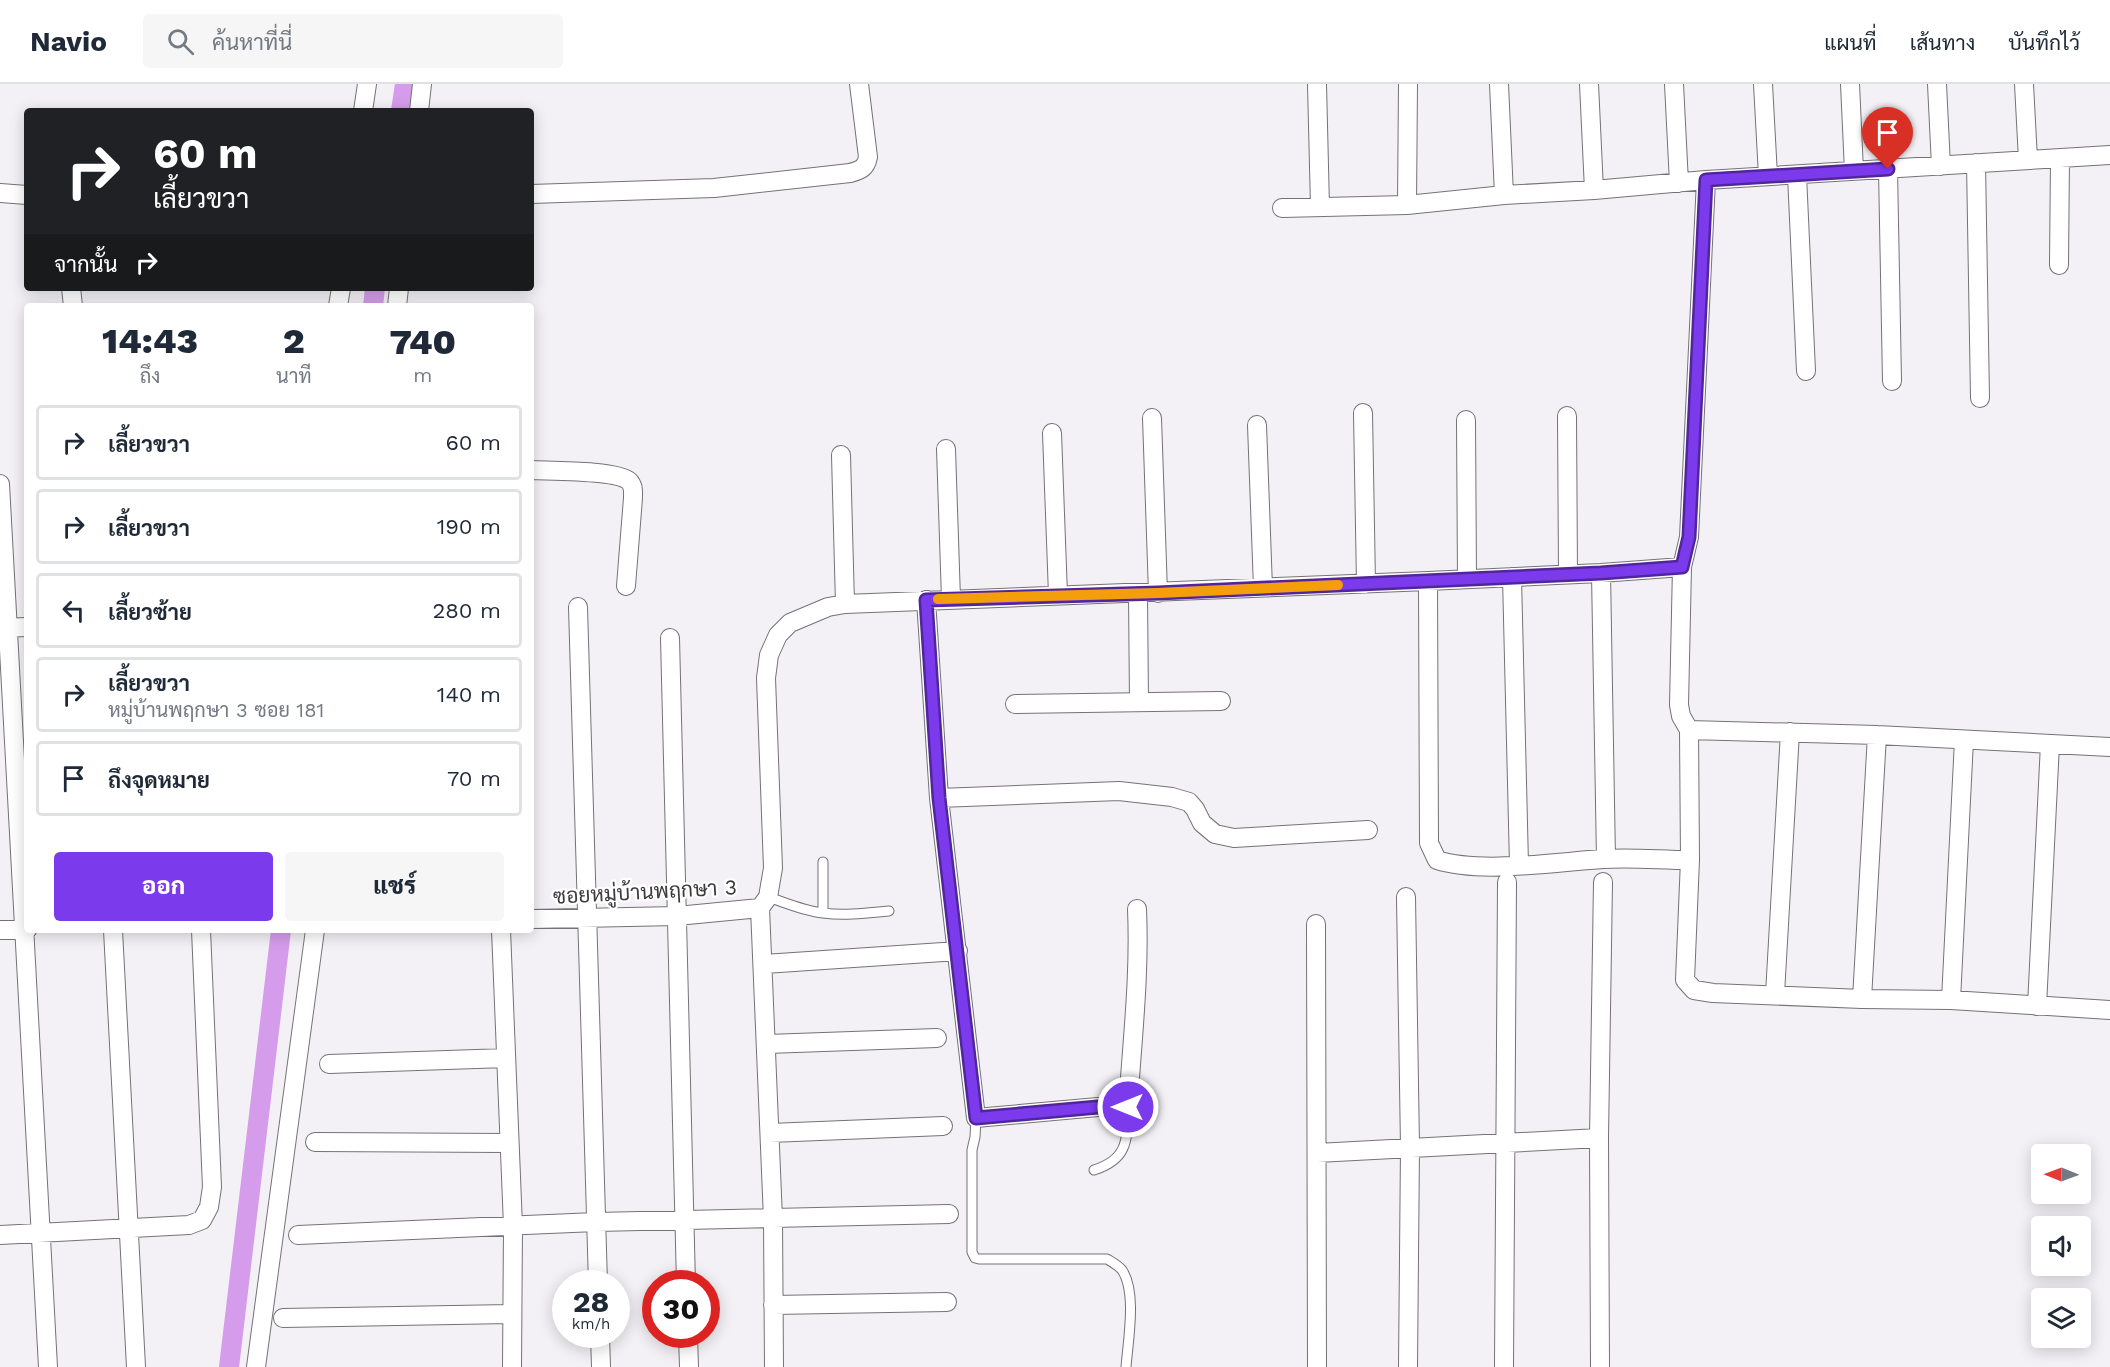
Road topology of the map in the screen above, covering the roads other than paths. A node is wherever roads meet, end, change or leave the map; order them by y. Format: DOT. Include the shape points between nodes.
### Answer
graph roads {
  1 [pos="366,84"];
  2 [pos="422,84"];
  3 [pos="859,84"];
  4 [pos="1317,84"];
  5 [pos="1408,84"];
  6 [pos="1499,84"];
  7 [pos="1589,84"];
  8 [pos="1674,84"];
  9 [pos="1763,84"];
  10 [pos="1850,84"];
  11 [pos="1937,84"];
  12 [pos="2024,84"];
  13 [pos="363,108"];
  14 [pos="419,108"];
  15 [pos="2110,155"];
  16 [pos="2060,158"];
  17 [pos="2028,160"];
  18 [pos="1976,164"];
  19 [pos="1941,165"];
  20 [pos="1888,169"];
  21 [pos="1854,171"];
  22 [pos="1797,174"];
  23 [pos="1768,176"];
  24 [pos="1706,180"];
  25 [pos="1679,183"];
  26 [pos="1594,190"];
  27 [pos="0,193"];
  28 [pos="534,194"];
  29 [pos="24,195"];
  30 [pos="1504,195"];
  31 [pos="1407,205"];
  32 [pos="1320,207"];
  33 [pos="1282,208"];
  34 [pos="2059,264"];
  35 [pos="1806,372"];
  36 [pos="1892,381"];
  37 [pos="1980,398"];
  38 [pos="1363,413"];
  39 [pos="1567,416"];
  40 [pos="1152,418"];
  41 [pos="1466,420"];
  42 [pos="1257,425"];
  43 [pos="1052,433"];
  44 [pos="946,449"];
  45 [pos="841,455"];
  46 [pos="534,470"];
  47 [pos="0,484"];
  48 [pos="1682,567"];
  49 [pos="1601,573"];
  50 [pos="1568,574"];
  51 [pos="1512,577"];
  52 [pos="1467,579"];
  53 [pos="1428,581"];
  54 [pos="1366,584"];
  55 [pos="627,586"];
  56 [pos="1263,588"];
  57 [pos="1158,593"];
  58 [pos="1138,594"];
  59 [pos="1058,595"];
  60 [pos="951,599"];
  61 [pos="926,600"];
  62 [pos="845,604"];
  63 [pos="578,607"];
  64 [pos="24,627"];
  65 [pos="4,628"];
  66 [pos="670,638"];
  67 [pos="1221,701"];
  68 [pos="1139,702"];
  69 [pos="1015,705"];
  70 [pos="1689,729"];
  71 [pos="1790,732"];
  72 [pos="1877,735"];
  73 [pos="1964,741"];
  74 [pos="2050,744"];
  75 [pos="2110,747"];
  76 [pos="939,798"];
  77 [pos="1368,830"];
  78 [pos="1606,859"];
  79 [pos="1690,860"];
  80 [pos="823,862"];
  81 [pos="1519,865"];
  82 [pos="1507,882"];
  83 [pos="1603,882"];
  84 [pos="1406,897"];
  85 [pos="24,903"];
  86 [pos="764,903"];
  87 [pos="1137,909"];
  88 [pos="889,911"];
  89 [pos="823,913"];
  90 [pos="677,916"];
  91 [pos="534,919"];
  92 [pos="587,919"];
  93 [pos="1316,924"];
  94 [pos="0,930"];
  95 [pos="24,930"];
  96 [pos="26,933"];
  97 [pos="113,933"];
  98 [pos="201,933"];
  99 [pos="315,933"];
  100 [pos="501,933"];
  101 [pos="958,951"];
  102 [pos="764,964"];
  103 [pos="1775,994"];
  104 [pos="1862,999"];
  105 [pos="1951,1000"];
  106 [pos="2037,1006"];
  107 [pos="2110,1010"];
  108 [pos="938,1038"];
  109 [pos="767,1044"];
  110 [pos="506,1058"];
  111 [pos="329,1064"];
  112 [pos="1128,1107"];
  113 [pos="976,1118"];
  114 [pos="943,1126"];
  115 [pos="770,1133"];
  116 [pos="1599,1138"];
  117 [pos="315,1142"];
  118 [pos="508,1143"];
  119 [pos="1505,1143"];
  120 [pos="1410,1147"];
  121 [pos="1317,1153"];
  122 [pos="1094,1170"];
  123 [pos="949,1214"];
  124 [pos="773,1219"];
  125 [pos="684,1221"];
  126 [pos="596,1222"];
  127 [pos="513,1226"];
  128 [pos="129,1229"];
  129 [pos="41,1233"];
  130 [pos="0,1235"];
  131 [pos="298,1235"];
  132 [pos="598,1270"];
  133 [pos="686,1270"];
  134 [pos="947,1302"];
  135 [pos="773,1305"];
  136 [pos="512,1314"];
  137 [pos="283,1318"];
  138 [pos="600,1348"];
  139 [pos="688,1348"];
  140 [pos="48,1367"];
  141 [pos="136,1367"];
  142 [pos="256,1367"];
  143 [pos="512,1367"];
  144 [pos="601,1367"];
  145 [pos="689,1367"];
  146 [pos="774,1367"];
  147 [pos="1126,1367"];
  148 [pos="1317,1367"];
  149 [pos="1408,1367"];
  150 [pos="1504,1367"];
  151 [pos="1600,1367"];
  1 -- 13 [label="street"];
  2 -- 14 [label="street"];
  3 -- 28 [label="street" via="868,157 862,170 714,188"];
  4 -- 32 [label="street"];
  5 -- 31 [label="street"];
  6 -- 30 [label="street"];
  7 -- 26 [label="street"];
  8 -- 25 [label="street"];
  9 -- 23 [label="street"];
  10 -- 21 [label="street"];
  11 -- 19 [label="street"];
  12 -- 17 [label="street"];
  15 -- 16 [label="street"];
  16 -- 17 [label="street"];
  16 -- 34 [label="street"];
  17 -- 18 [label="street"];
  18 -- 19 [label="street"];
  18 -- 37 [label="street"];
  19 -- 20 [label="street"];
  20 -- 21 [label="street"];
  20 -- 36 [label="street"];
  21 -- 22 [label="street"];
  22 -- 23 [label="street"];
  22 -- 35 [label="street"];
  23 -- 24 [label="street"];
  24 -- 25 [label="street"];
  24 -- 48 [label="street" via="1689,537"];
  25 -- 26 [label="street"];
  26 -- 30 [label="street"];
  27 -- 29 [label="street"];
  30 -- 31 [label="street"];
  31 -- 32 [label="street"];
  32 -- 33 [label="street"];
  38 -- 54 [label="street"];
  39 -- 50 [label="street"];
  40 -- 57 [label="street"];
  41 -- 52 [label="street"];
  42 -- 56 [label="street"];
  43 -- 59 [label="street"];
  44 -- 60 [label="street"];
  45 -- 62 [label="street"];
  46 -- 55 [label="street" via="614,475 629,481 633,498"];
  47 -- 65 [label="street"];
  48 -- 49 [label="street"];
  48 -- 70 [label="street" via="1679,705"];
  49 -- 50 [label="street"];
  49 -- 78 [label="street"];
  50 -- 51 [label="street"];
  51 -- 52 [label="street"];
  51 -- 81 [label="street"];
  52 -- 53 [label="street"];
  53 -- 54 [label="street"];
  53 -- 81 [label="street" via="1429,843 1437,860 1451,865"];
  54 -- 56 [label="street"];
  56 -- 57 [label="street"];
  57 -- 58 [label="street"];
  58 -- 59 [label="street"];
  58 -- 68 [label="street"];
  59 -- 60 [label="street"];
  60 -- 61 [label="street"];
  61 -- 62 [label="street"];
  61 -- 76 [label="street"];
  62 -- 86 [label="street" via="790,623 778,635 770,655 766,678 773,868"];
  63 -- 92 [label="street"];
  64 -- 65 [label="street"];
  65 -- 85 [label="street"];
  66 -- 90 [label="street"];
  67 -- 68 [label="street"];
  68 -- 69 [label="street"];
  70 -- 71 [label="street"];
  70 -- 79 [label="street"];
  71 -- 72 [label="street"];
  71 -- 103 [label="street"];
  72 -- 73 [label="street"];
  72 -- 104 [label="street"];
  73 -- 74 [label="street"];
  73 -- 105 [label="street"];
  74 -- 75 [label="street"];
  74 -- 106 [label="street"];
  76 -- 77 [label="street" via="1119,790 1189,801 1202,823 1215,834 1234,838"];
  76 -- 101 [label="street"];
  78 -- 79 [label="street"];
  78 -- 81 [label="street"];
  79 -- 103 [label="street" via="1685,980 1694,990 1713,993"];
  80 -- 89 [label="lane"];
  82 -- 119 [label="street"];
  83 -- 116 [label="street"];
  84 -- 120 [label="street"];
  86 -- 89 [label="lane"];
  86 -- 90 [label="street, ซอยหมู่บ้านพฤกษา 3"];
  86 -- 102 [label="street"];
  87 -- 112 [label="street" via="1137,983"];
  88 -- 89 [label="lane"];
  90 -- 92 [label="street, ซอยหมู่บ้านพฤกษา 3"];
  90 -- 125 [label="street"];
  91 -- 92 [label="street, ซอยหมู่บ้านพฤกษา 3"];
  92 -- 126 [label="street"];
  93 -- 121 [label="street"];
  94 -- 95 [label="street"];
  96 -- 129 [label="street"];
  97 -- 128 [label="street"];
  98 -- 128 [label="street" via="212,1187 209,1207 202,1220 189,1226"];
  99 -- 142 [label="street"];
  100 -- 110 [label="street"];
  101 -- 102 [label="street"];
  101 -- 113 [label="street"];
  102 -- 109 [label="street"];
  103 -- 104 [label="street"];
  104 -- 105 [label="street"];
  105 -- 106 [label="street"];
  106 -- 107 [label="street"];
  108 -- 109 [label="street"];
  109 -- 115 [label="street"];
  110 -- 111 [label="street"];
  110 -- 118 [label="street"];
  112 -- 113 [label="street"];
  112 -- 122 [label="lane" via="1126,1140 1118,1158"];
  113 -- 147 [label="lane" via="971,1188 975,1258 1107,1259 1120,1267 1128,1280 1130,1299"];
  114 -- 115 [label="street"];
  115 -- 124 [label="street"];
  116 -- 119 [label="street"];
  116 -- 151 [label="street"];
  117 -- 118 [label="street"];
  118 -- 127 [label="street"];
  119 -- 120 [label="street"];
  119 -- 150 [label="street"];
  120 -- 121 [label="street"];
  120 -- 149 [label="street"];
  121 -- 148 [label="street"];
  123 -- 124 [label="street"];
  124 -- 125 [label="street"];
  124 -- 135 [label="street"];
  125 -- 126 [label="street"];
  125 -- 133 [label="street"];
  126 -- 127 [label="street"];
  126 -- 132 [label="street"];
  127 -- 131 [label="street"];
  127 -- 136 [label="street"];
  128 -- 129 [label="street"];
  128 -- 141 [label="street"];
  129 -- 130 [label="street"];
  129 -- 140 [label="street"];
  134 -- 135 [label="street"];
  135 -- 146 [label="street"];
  136 -- 137 [label="street"];
  136 -- 143 [label="street"];
  138 -- 144 [label="street"];
  139 -- 145 [label="street"];
}
